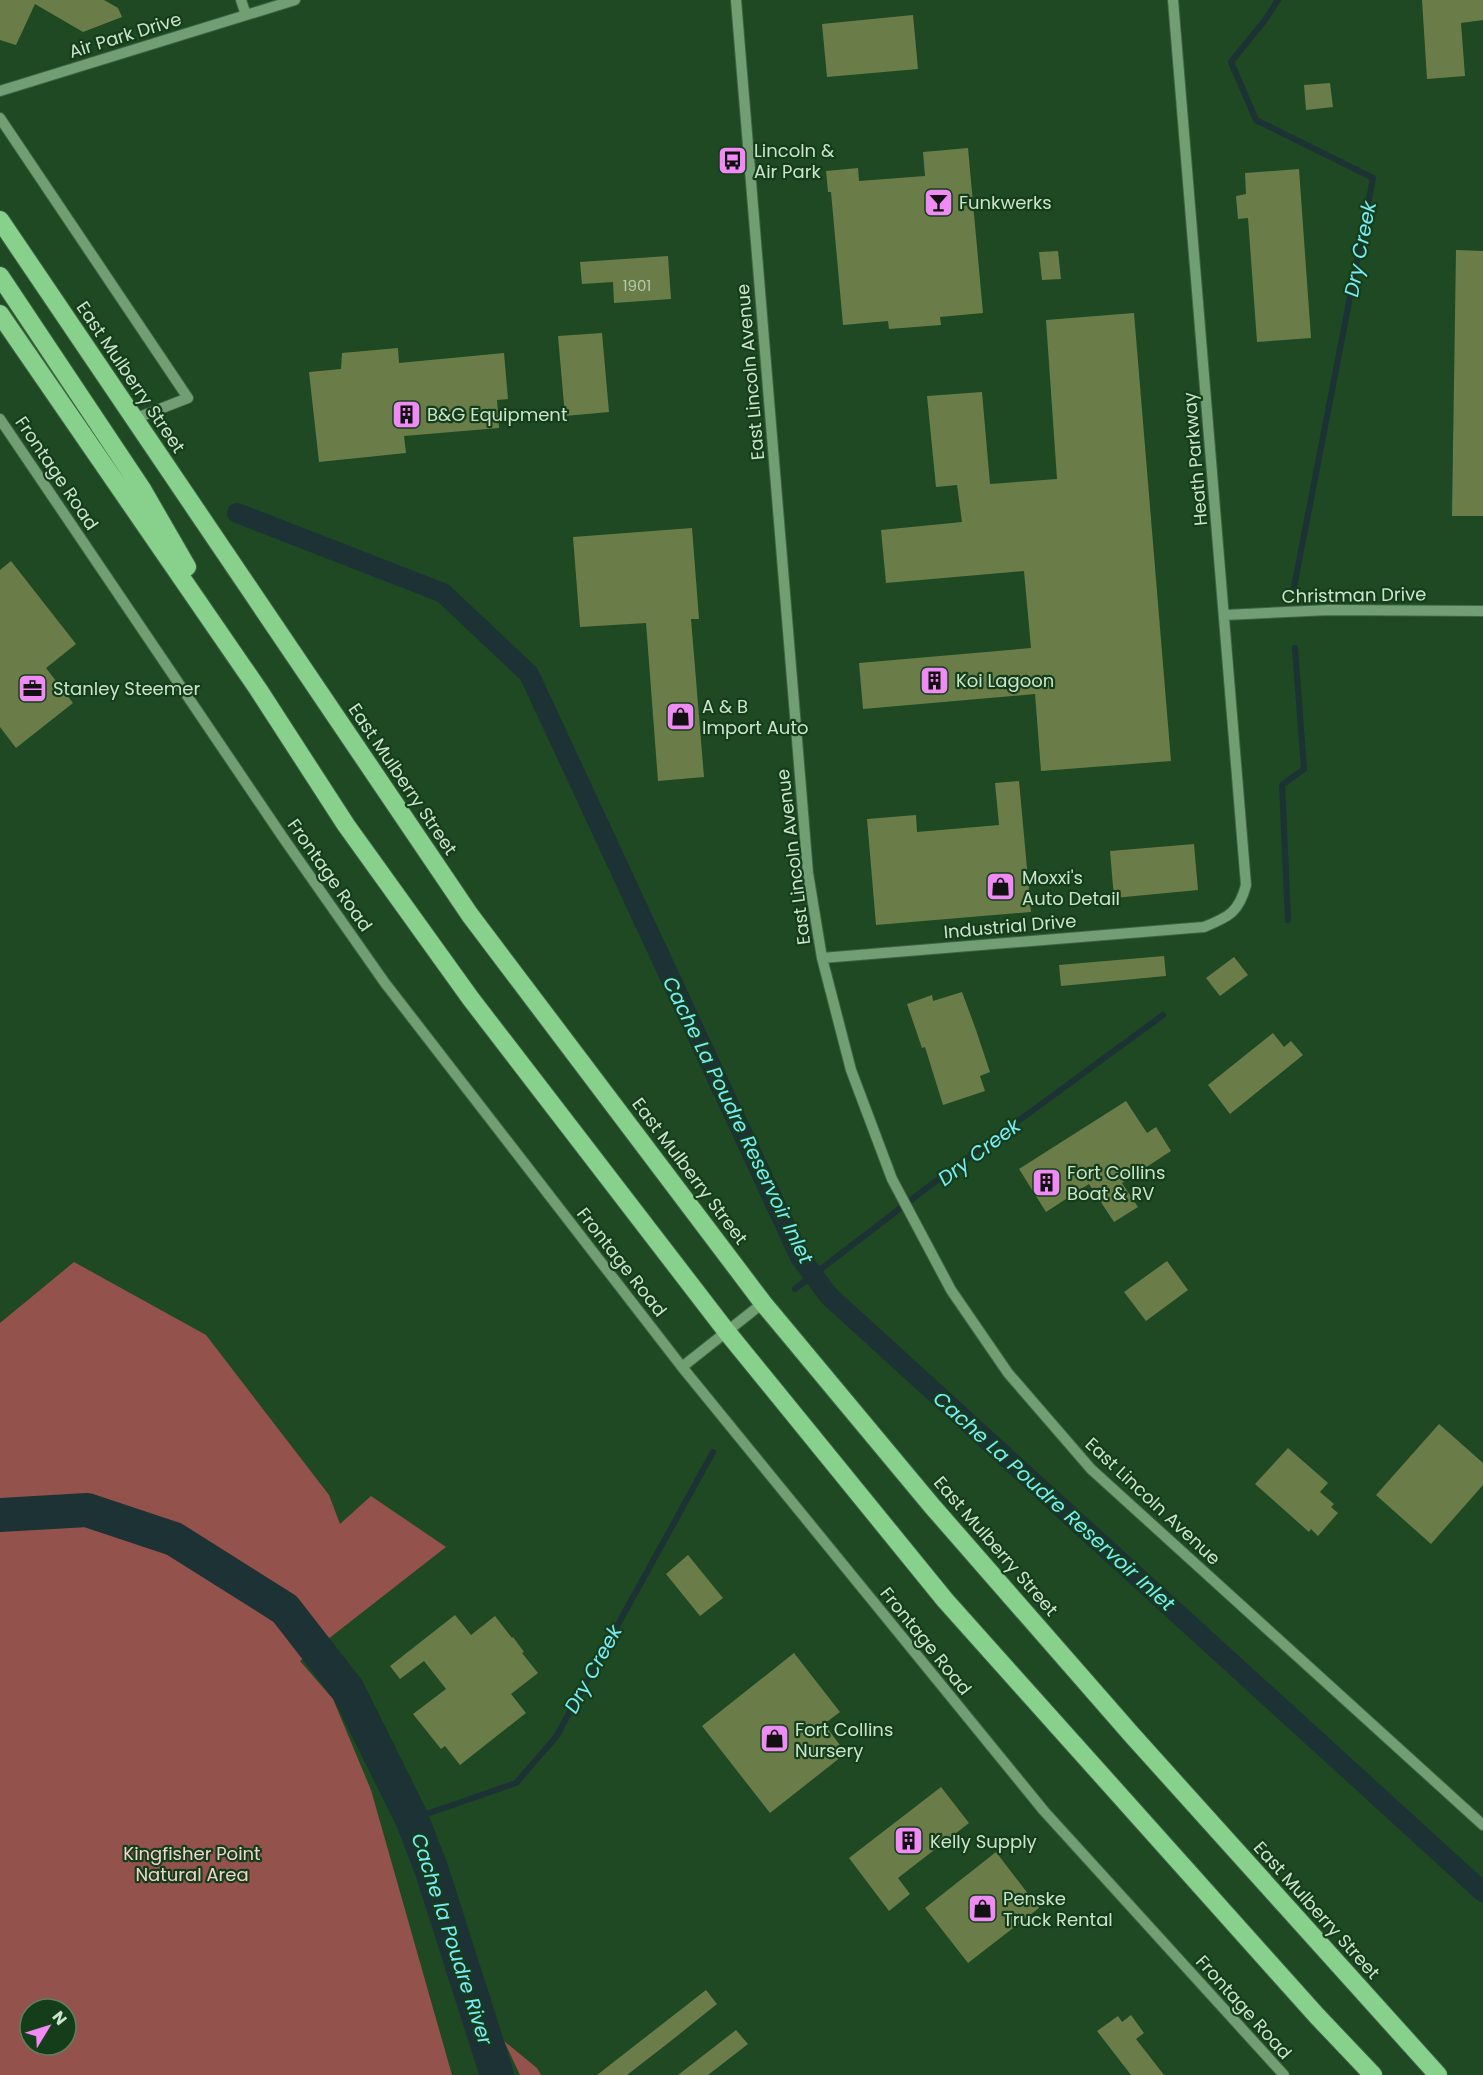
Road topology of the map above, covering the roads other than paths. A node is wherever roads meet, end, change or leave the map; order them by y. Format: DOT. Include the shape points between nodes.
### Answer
graph roads {
  1 [pos="241,0"];
  2 [pos="295,0"];
  3 [pos="736,0"];
  4 [pos="1173,0"];
  5 [pos="246,15"];
  6 [pos="0,91"];
  7 [pos="0,118"];
  8 [pos="0,219"];
  9 [pos="0,276"];
  10 [pos="0,314"];
  11 [pos="0,418"];
  12 [pos="134,419"];
  13 [pos="1483,611"];
  14 [pos="1225,615"];
  15 [pos="258,689"];
  16 [pos="1233,912"];
  17 [pos="822,958"];
  18 [pos="763,1303"];
  19 [pos="727,1332"];
  20 [pos="682,1367"];
  21 [pos="1483,1824"];
  22 [pos="1284,2075"];
  23 [pos="1373,2075"];
  24 [pos="1438,2075"];
  1 -- 5 [label="street"];
  2 -- 5 [label="street, Air Park Drive"];
  3 -- 17 [label="street, East Lincoln Avenue" via="808,873"];
  4 -- 14 [label="street, Heath Parkway"];
  5 -- 6 [label="street, Air Park Drive"];
  7 -- 12 [label="street" via="188,398"];
  8 -- 12 [label="highway, East Mulberry Street"];
  9 -- 15 [label="highway" via="142,489"];
  10 -- 15 [label="highway"];
  11 -- 20 [label="street, Frontage Road" via="385,983"];
  12 -- 18 [label="highway, East Mulberry Street" via="470,915"];
  13 -- 14 [label="street, Christman Drive" via="1337,610"];
  14 -- 16 [label="street, Heath Parkway" via="1246,885 1242,901"];
  15 -- 19 [label="highway" via="346,825 471,999"];
  16 -- 17 [label="street, Industrial Drive" via="1204,927"];
  17 -- 21 [label="street, East Lincoln Avenue" via="851,1070 892,1179 951,1290 1008,1373 1091,1469"];
  18 -- 19 [label="street"];
  18 -- 24 [label="highway, East Mulberry Street" via="1101,1700"];
  19 -- 20 [label="street"];
  19 -- 23 [label="highway" via="945,1600"];
  20 -- 22 [label="street, Frontage Road" via="1044,1811"];
}
